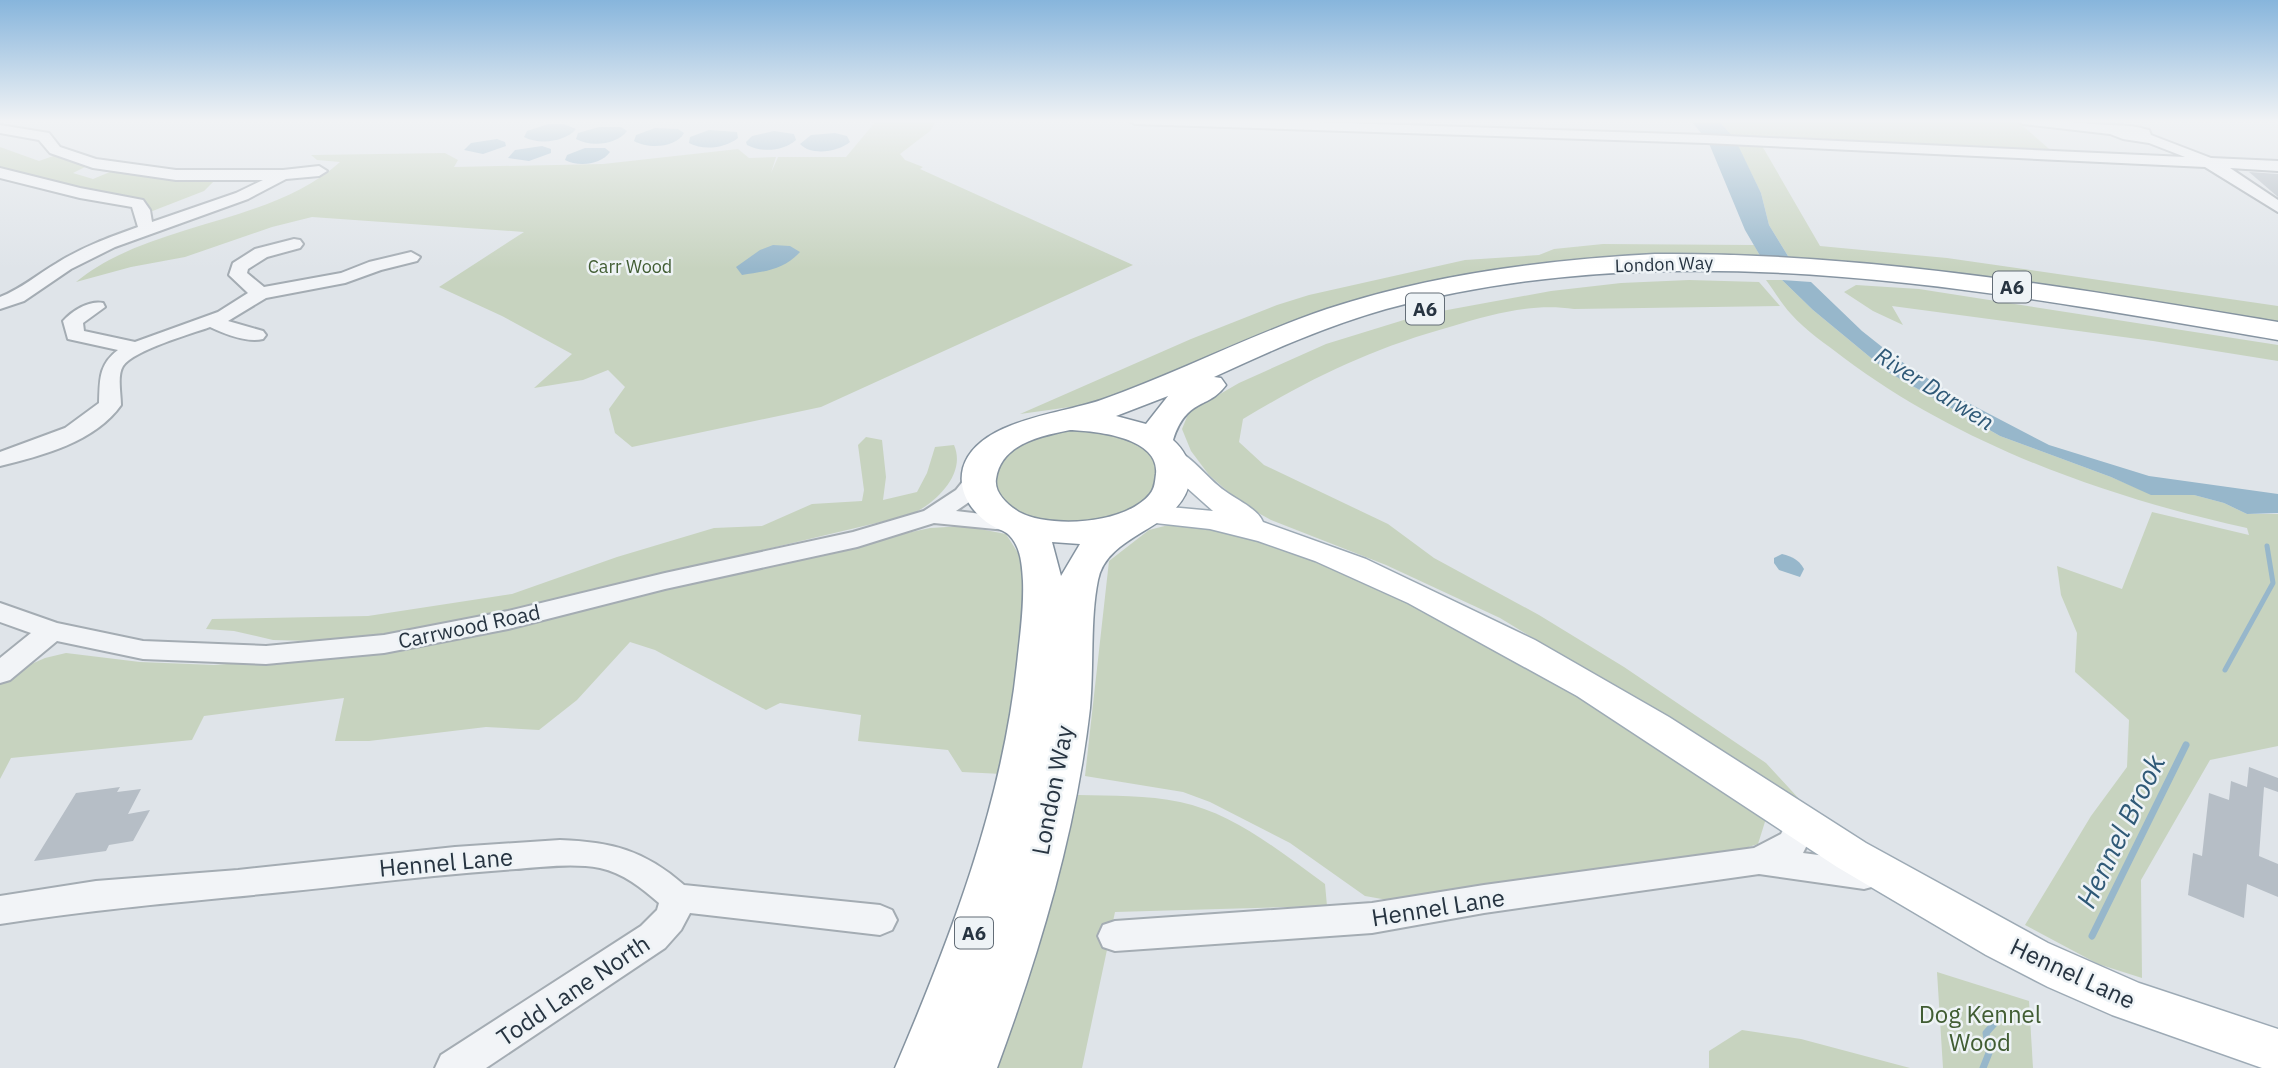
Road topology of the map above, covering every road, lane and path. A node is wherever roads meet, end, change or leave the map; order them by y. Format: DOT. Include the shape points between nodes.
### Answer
graph roads {
  1 [pos="140,170"];
  2 [pos="2224,170"];
  3 [pos="319,171"];
  4 [pos="0,173"];
  5 [pos="283,175"];
  6 [pos="2278,207"];
  7 [pos="149,228"];
  8 [pos="294,244"];
  9 [pos="411,257"];
  10 [pos="1731,267"];
  11 [pos="1889,277"];
  12 [pos="260,293"];
  13 [pos="0,303"];
  14 [pos="96,307"];
  15 [pos="212,321"];
  16 [pos="2278,331"];
  17 [pos="256,335"];
  18 [pos="2278,341"];
  19 [pos="135,348"];
  20 [pos="1070,419"];
  21 [pos="1162,449"];
  22 [pos="0,459"];
  23 [pos="976,480"];
  24 [pos="933,516"];
  25 [pos="1139,518"];
  26 [pos="1019,525"];
  27 [pos="1261,530"];
  28 [pos="0,612"];
  29 [pos="52,631"];
  30 [pos="0,673"];
  31 [pos="1802,823"];
  32 [pos="1759,861"];
  33 [pos="1878,872"];
  34 [pos="676,898"];
  35 [pos="0,910"];
  36 [pos="880,920"];
  37 [pos="1115,936"];
  38 [pos="2278,1051"];
  39 [pos="454,1068"];
  40 [pos="923,1068"];
  41 [pos="969,1068"];
  1 -- 5 [label="street" via="176,175"];
  2 -- 6 [label="street"];
  3 -- 5 [label="street"];
  4 -- 7 [label="street" via="138,203"];
  5 -- 7 [label="street" via="242,196"];
  7 -- 13 [label="street" via="76,259"];
  8 -- 12 [label="street" via="255,251 237,271"];
  9 -- 12 [label="street" via="375,266 356,279"];
  10 -- 11 [label="highway, London Way / A6"];
  10 -- 20 [label="highway, London Way / A6" via="1655,262 1576,268 1476,281 1395,299 1250,350 1125,403"];
  10 -- 21 [label="highway, London Way / A6" via="1565,283 1476,298 1336,333 1178,402 1163,421"];
  11 -- 16 [label="highway, London Way / A6" via="2057,293"];
  11 -- 18 [label="highway, London Way / A6"];
  12 -- 15 [label="street" via="237,311"];
  14 -- 19 [label="street" via="73,321 75,335"];
  15 -- 17 [label="street"];
  15 -- 19 [label="street"];
  19 -- 22 [label="street" via="114,363 110,405 104,413 77,431"];
  20 -- 21 [label="highway, A6" via="1118,424"];
  20 -- 23 [label="highway, A6" via="1023,429 1003,439 988,451"];
  21 -- 25 [label="highway, A6" via="1173,470 1172,485 1163,500"];
  21 -- 27 [label="main road, Hennel Lane" via="1213,497"];
  23 -- 24 [label="street, Carrwood Road" via="964,495"];
  23 -- 26 [label="highway, A6" via="981,497 995,512"];
  24 -- 26 [label="street, Carrwood Road"];
  24 -- 29 [label="street, Carrwood Road" via="857,539 384,644 252,655 143,650"];
  25 -- 26 [label="highway, A6" via="1079,534"];
  25 -- 27 [label="main road, Hennel Lane" via="1187,514"];
  25 -- 41 [label="highway, London Way / A6" via="1095,549 1079,578 1068,707 1052,802 1029,895"];
  26 -- 40 [label="highway, London Way / A6" via="1033,541 1040,564 1042,618 1033,714 1016,796 988,893"];
  27 -- 31 [label="main road, Hennel Lane" via="1449,609 1539,656"];
  28 -- 29 [label="street, Carrwood Road"];
  29 -- 30 [label="street"];
  31 -- 32 [label="street, Hennel Lane" via="1794,844"];
  31 -- 33 [label="main road, Hennel Lane"];
  32 -- 33 [label="street, Hennel Lane" via="1864,875"];
  32 -- 37 [label="street, Hennel Lane" via="1372,918"];
  33 -- 38 [label="main road, Hennel Lane" via="2063,972 2128,1000"];
  34 -- 35 [label="street, Hennel Lane" via="651,876 622,862 600,855 560,853 96,895"];
  34 -- 36 [label="street"];
  34 -- 39 [label="street, Todd Lane North" via="670,922 653,937"];
}
